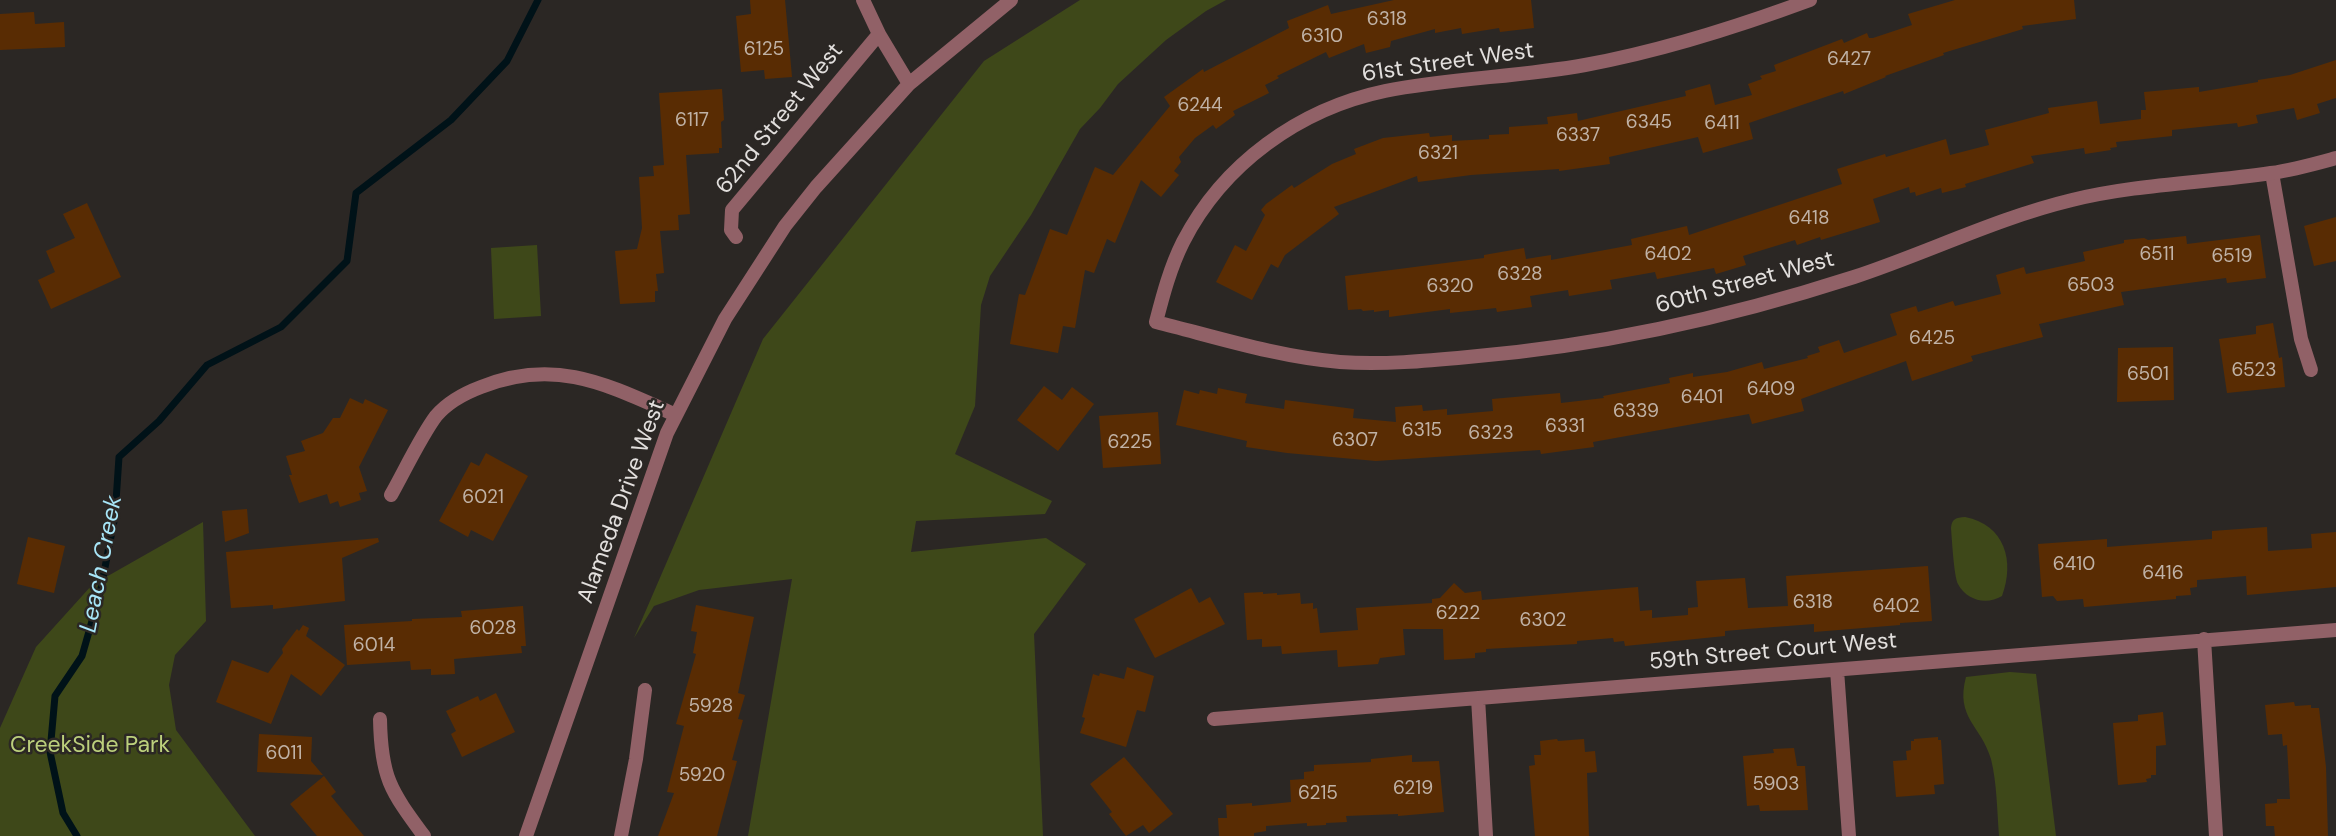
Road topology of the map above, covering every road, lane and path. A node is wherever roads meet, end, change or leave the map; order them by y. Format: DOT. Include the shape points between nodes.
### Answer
graph roads {
  1 [pos="863,0"];
  2 [pos="1011,0"];
  3 [pos="1810,0"];
  4 [pos="879,34"];
  5 [pos="909,84"];
  6 [pos="2336,158"];
  7 [pos="2272,173"];
  8 [pos="736,237"];
  9 [pos="1156,323"];
  10 [pos="2311,370"];
  11 [pos="676,415"];
  12 [pos="391,495"];
  13 [pos="2336,630"];
  14 [pos="2204,639"];
  15 [pos="1837,670"];
  16 [pos="645,690"];
  17 [pos="1478,698"];
  18 [pos="380,719"];
  19 [pos="1214,719"];
  20 [pos="424,836"];
  21 [pos="526,836"];
  22 [pos="621,836"];
  23 [pos="1486,836"];
  24 [pos="1849,836"];
  25 [pos="2216,836"];
  1 -- 4 [label="street"];
  2 -- 5 [label="street, Alameda Drive West"];
  3 -- 9 [label="street, 61st Street West" via="1657,49 1527,75 1386,91 1293,125 1252,155 1205,206 1166,281"];
  4 -- 5 [label="street"];
  4 -- 8 [label="street, 62nd Street West" via="732,210 731,230"];
  5 -- 11 [label="street, Alameda Drive West" via="785,226 725,319"];
  6 -- 7 [label="street, 60th Street West"];
  7 -- 9 [label="street, 60th Street West" via="2073,199 1770,304 1693,324 1525,352 1425,361 1343,362 1300,357"];
  7 -- 10 [label="street" via="2301,338"];
  11 -- 12 [label="street" via="574,376 535,374 498,380 462,394 437,415"];
  11 -- 21 [label="street, Alameda Drive West"];
  13 -- 14 [label="street, 59th Street Court West"];
  14 -- 15 [label="street, 59th Street Court West"];
  14 -- 25 [label="street"];
  15 -- 17 [label="street, 59th Street Court West"];
  15 -- 24 [label="street"];
  16 -- 22 [label="street"];
  17 -- 19 [label="street, 59th Street Court West"];
  17 -- 23 [label="street"];
  18 -- 20 [label="street" via="380,753 387,779"];
}
